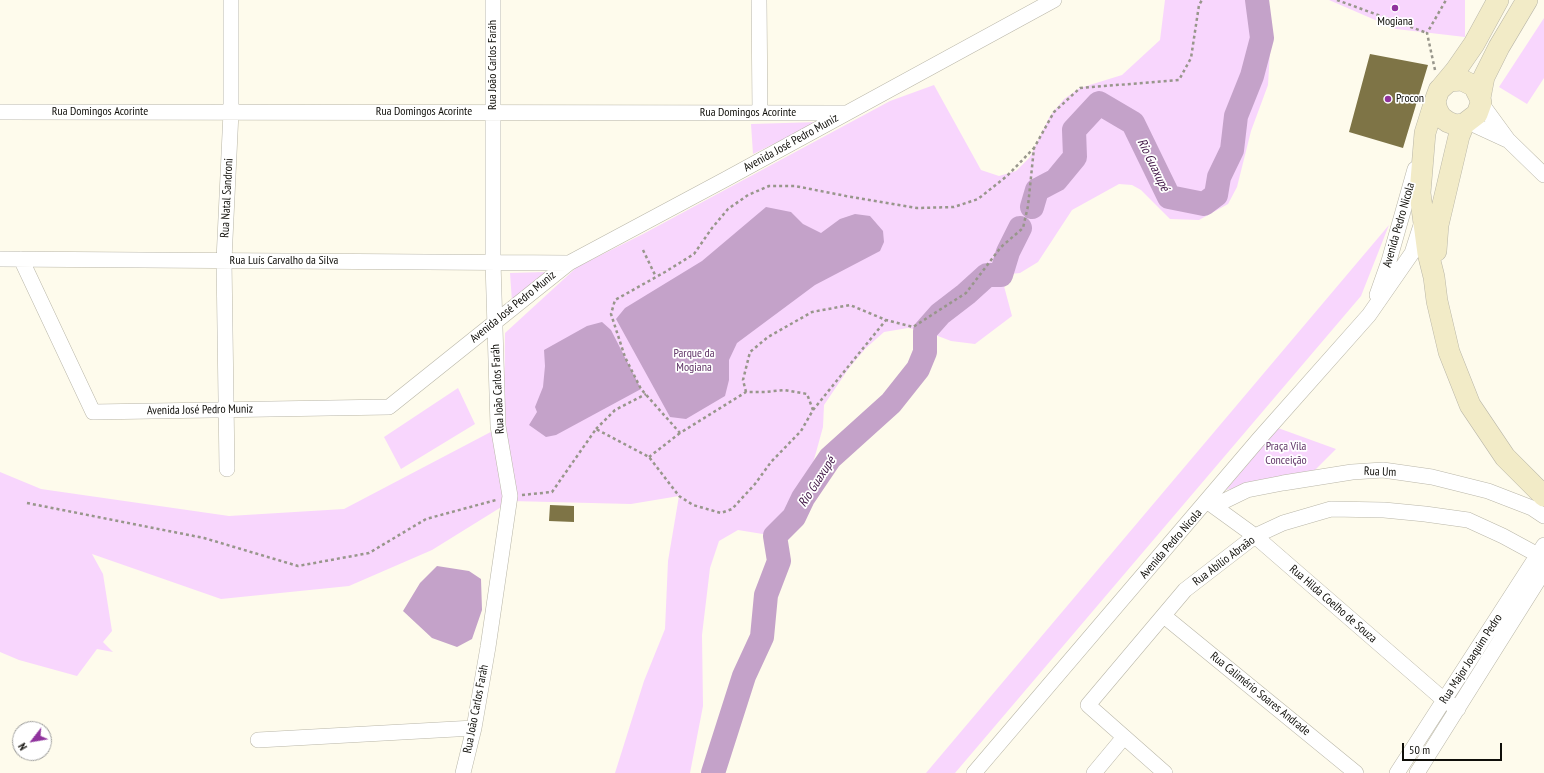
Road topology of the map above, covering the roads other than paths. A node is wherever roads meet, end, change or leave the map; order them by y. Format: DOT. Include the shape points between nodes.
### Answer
graph roads {
  1 [pos="231,0"];
  2 [pos="493,0"];
  3 [pos="759,0"];
  4 [pos="1054,0"];
  5 [pos="1498,0"];
  6 [pos="1527,0"];
  7 [pos="1030,6"];
  8 [pos="1437,96"];
  9 [pos="1480,100"];
  10 [pos="0,112"];
  11 [pos="231,112"];
  12 [pos="493,112"];
  13 [pos="760,113"];
  14 [pos="847,113"];
  15 [pos="1466,123"];
  16 [pos="1425,133"];
  17 [pos="1508,140"];
  18 [pos="1544,175"];
  19 [pos="1446,190"];
  20 [pos="1423,219"];
  21 [pos="1420,253"];
  22 [pos="0,259"];
  23 [pos="21,259"];
  24 [pos="224,260"];
  25 [pos="493,262"];
  26 [pos="569,262"];
  27 [pos="1434,277"];
  28 [pos="1369,315"];
  29 [pos="495,322"];
  30 [pos="226,409"];
  31 [pos="227,469"];
  32 [pos="1544,496"];
  33 [pos="1211,504"];
  34 [pos="1544,516"];
  35 [pos="1255,536"];
  36 [pos="1542,554"];
  37 [pos="1544,571"];
  38 [pos="1164,616"];
  39 [pos="1444,700"];
  40 [pos="1458,709"];
  41 [pos="474,728"];
  42 [pos="1124,738"];
  43 [pos="258,740"];
  44 [pos="464,773"];
  45 [pos="974,773"];
  46 [pos="1094,773"];
  47 [pos="1165,773"];
  48 [pos="1356,773"];
  49 [pos="1397,773"];
  50 [pos="1417,773"];
  1 -- 11 [label="street, Rua Natal Sandroni"];
  2 -- 12 [label="street, Rua João Carlos Faráh"];
  3 -- 13 [label="street"];
  4 -- 7 [label="street, Avenida José Pedro Muniz"];
  5 -- 8 [label="main road" via="1474,44"];
  6 -- 9 [label="main road" via="1499,46 1484,77"];
  7 -- 14 [label="street, Avenida José Pedro Muniz"];
  8 -- 9 [label="main road" via="1449,81 1462,80 1474,86"];
  8 -- 15 [label="main road" via="1437,110 1444,120 1456,125"];
  8 -- 16 [label="main road"];
  9 -- 15 [label="main road" via="1477,114"];
  9 -- 17 [label="street"];
  10 -- 11 [label="street, Rua Domingos Acorinte"];
  11 -- 12 [label="street, Rua Domingos Acorinte"];
  11 -- 24 [label="street, Rua Natal Sandroni"];
  12 -- 13 [label="street, Rua Domingos Acorinte"];
  12 -- 25 [label="street, Rua João Carlos Faráh"];
  13 -- 14 [label="street, Rua Domingos Acorinte"];
  14 -- 26 [label="street, Avenida José Pedro Muniz"];
  15 -- 17 [label="street"];
  15 -- 19 [label="main road" via="1459,136"];
  16 -- 20 [label="main road" via="1420,193"];
  16 -- 28 [label="street, Avenida Pedro Nicola" via="1389,261"];
  17 -- 18 [label="street"];
  19 -- 20 [label="street, Avenida Pedro Nicola"];
  19 -- 27 [label="main road" via="1438,225"];
  20 -- 21 [label="main road"];
  21 -- 27 [label="main road"];
  21 -- 28 [label="street, Avenida Pedro Nicola"];
  22 -- 23 [label="street, Rua Luís Carvalho da Silva"];
  23 -- 24 [label="street, Rua Luís Carvalho da Silva"];
  23 -- 30 [label="street, Avenida José Pedro Muniz" via="93,412"];
  24 -- 25 [label="street, Rua Luís Carvalho da Silva"];
  24 -- 30 [label="street, Rua Natal Sandroni"];
  25 -- 26 [label="street, Rua Luís Carvalho da Silva"];
  25 -- 29 [label="street, Rua João Carlos Faráh"];
  26 -- 29 [label="street, Avenida José Pedro Muniz"];
  27 -- 32 [label="main road" via="1449,352 1470,405 1505,457"];
  28 -- 33 [label="street, Avenida Pedro Nicola" via="1259,439"];
  29 -- 30 [label="street, Avenida José Pedro Muniz" via="389,407"];
  29 -- 41 [label="street, Rua João Carlos Faráh" via="498,426 510,496"];
  30 -- 31 [label="street, Rua Natal Sandroni"];
  33 -- 34 [label="street, Rua Um" via="1247,490 1282,482 1383,470 1432,477 1488,491 1532,508"];
  33 -- 35 [label="street, Rua Hilda Coelho de Souza"];
  33 -- 45 [label="street, Avenida Pedro Nicola"];
  35 -- 36 [label="street, Rua Abílio Abraão" via="1283,523 1331,509 1384,510 1468,520"];
  35 -- 38 [label="street, Rua Abílio Abraão" via="1185,590"];
  35 -- 39 [label="street, Rua Hilda Coelho de Souza"];
  36 -- 39 [label="street, Rua Major Joaquim Pedro"];
  37 -- 40 [label="street, Rua Major Joaquim Pedro"];
  38 -- 42 [label="street, Rua Abílio Abraão" via="1088,705"];
  38 -- 48 [label="street, Rua Calimério Soares Andrade"];
  39 -- 40 [label="street, Rua Hilda Coelho de Souza"];
  39 -- 49 [label="street, Rua Major Joaquim Pedro"];
  40 -- 50 [label="street, Rua Major Joaquim Pedro"];
  41 -- 43 [label="street"];
  41 -- 44 [label="street, Rua João Carlos Faráh"];
  42 -- 46 [label="street"];
  42 -- 47 [label="street"];
}
